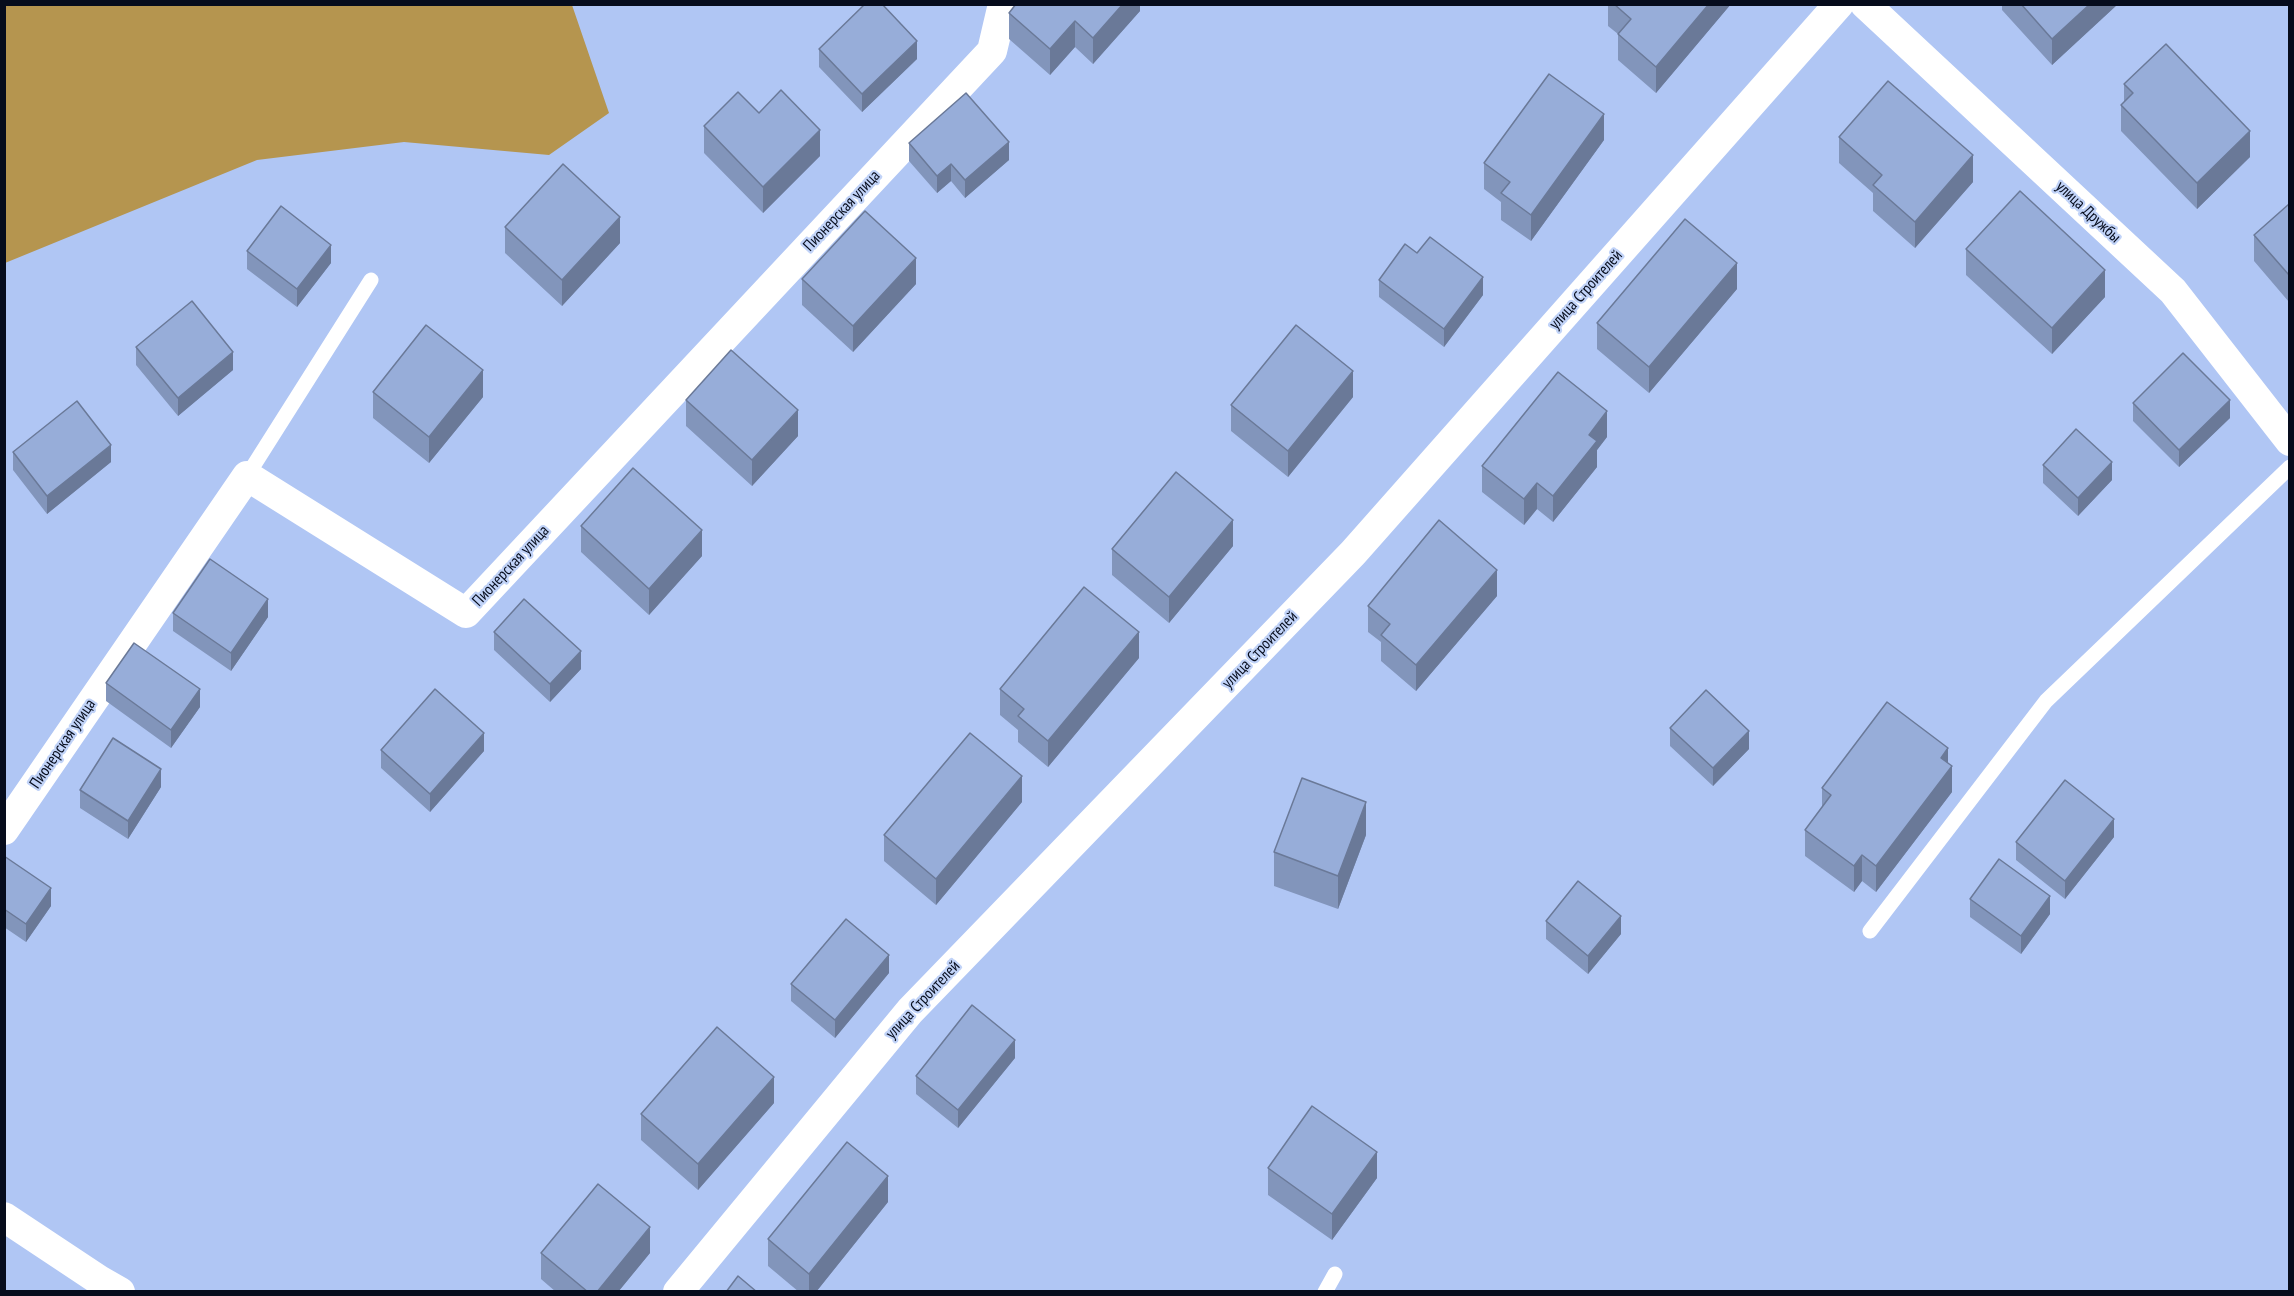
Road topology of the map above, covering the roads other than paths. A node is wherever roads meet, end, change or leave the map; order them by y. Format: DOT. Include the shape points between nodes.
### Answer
graph roads {
  1 [pos="1003,4"];
  2 [pos="1839,4"];
  3 [pos="1865,4"];
  4 [pos="371,280"];
  5 [pos="2289,441"];
  6 [pos="2289,467"];
  7 [pos="247,476"];
  8 [pos="4,830"];
  9 [pos="1870,931"];
  10 [pos="4,1217"];
  11 [pos="1335,1274"];
  12 [pos="120,1292"];
  13 [pos="678,1292"];
  14 [pos="1325,1292"];
  1 -- 7 [label="street, Пионерская улица" via="992,51 466,613"];
  2 -- 13 [label="street, улица Строителей" via="1353,553 910,1011"];
  3 -- 5 [label="street, улица Дружбы" via="2173,291"];
  4 -- 7 [label="lane"];
  6 -- 9 [label="lane" via="2046,701"];
  7 -- 8 [label="street, Пионерская улица"];
  10 -- 12 [label="street"];
  11 -- 14 [label="lane"];
}
